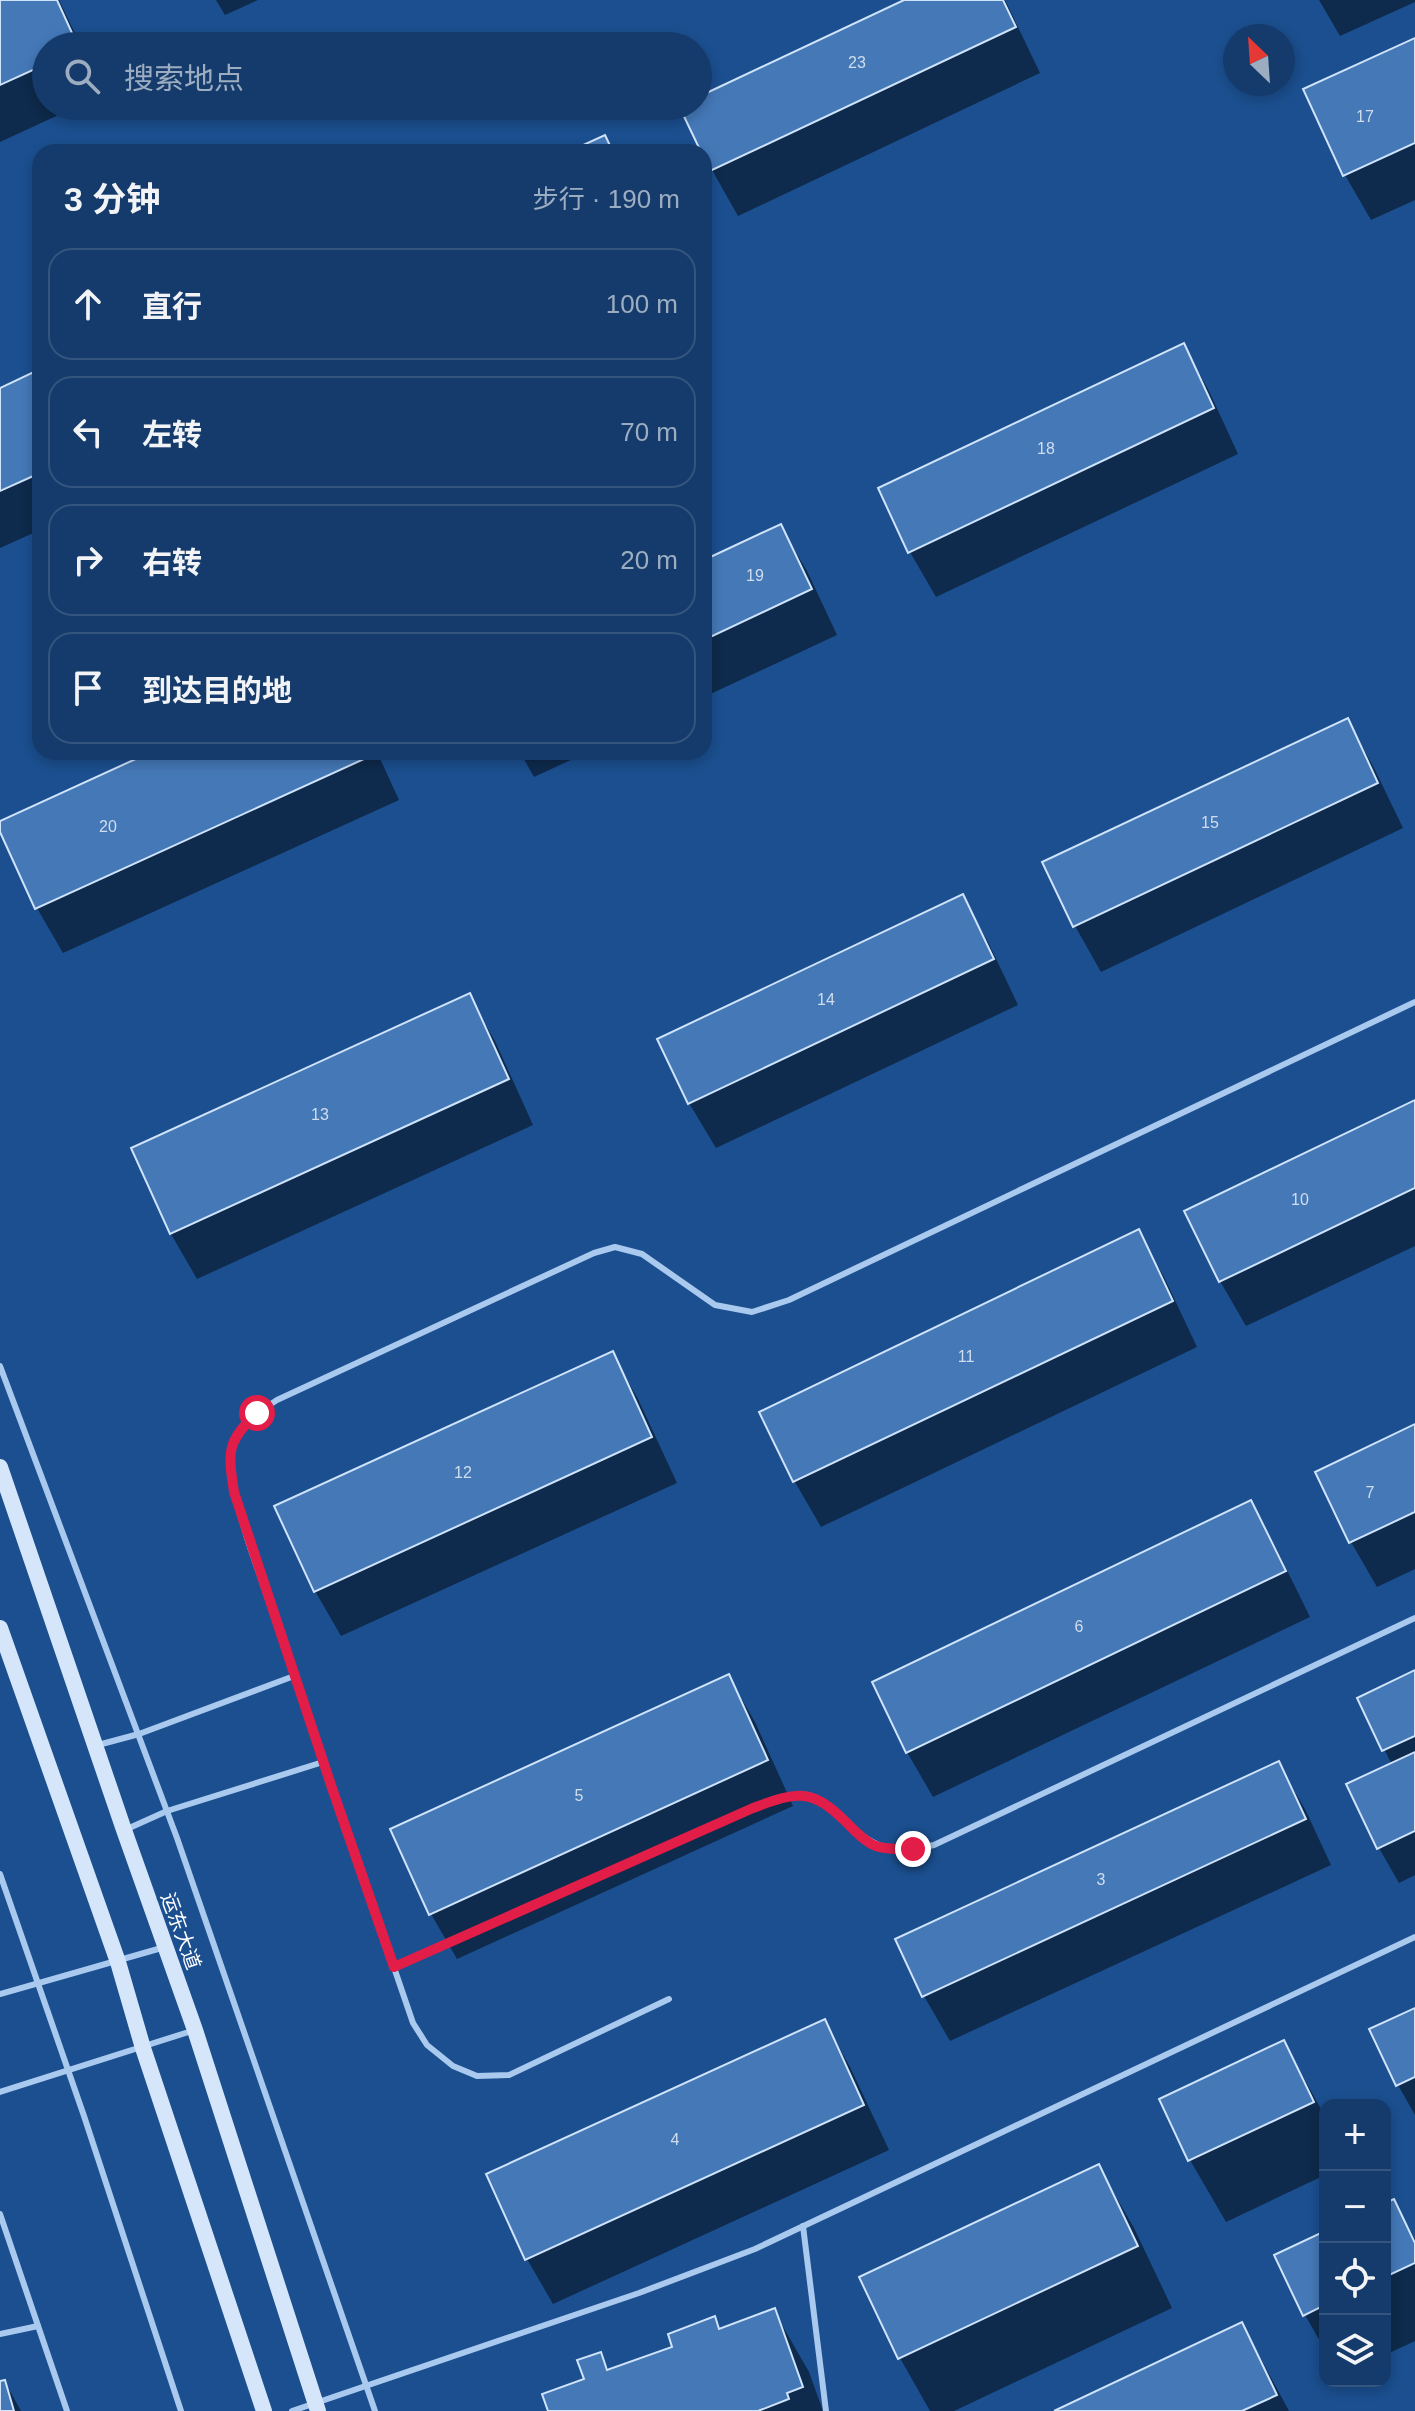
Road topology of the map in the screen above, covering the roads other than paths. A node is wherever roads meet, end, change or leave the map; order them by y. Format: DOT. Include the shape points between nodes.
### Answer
graph roads {
  1 [pos="1415,1002"];
  2 [pos="0,1366"];
  3 [pos="0,1467"];
  4 [pos="1415,1618"];
  5 [pos="0,1628"];
  6 [pos="294,1676"];
  7 [pos="139,1734"];
  8 [pos="96,1745"];
  9 [pos="323,1762"];
  10 [pos="167,1811"];
  11 [pos="124,1830"];
  12 [pos="0,1874"];
  13 [pos="1415,1937"];
  14 [pos="165,1947"];
  15 [pos="118,1962"];
  16 [pos="394,1967"];
  17 [pos="38,1984"];
  18 [pos="0,1994"];
  19 [pos="669,1999"];
  20 [pos="195,2030"];
  21 [pos="143,2048"];
  22 [pos="68,2071"];
  23 [pos="0,2092"];
  24 [pos="0,2214"];
  25 [pos="803,2226"];
  26 [pos="38,2326"];
  27 [pos="0,2334"];
  28 [pos="367,2387"];
  29 [pos="316,2407"];
  30 [pos="67,2411"];
  31 [pos="181,2411"];
  32 [pos="264,2411"];
  33 [pos="292,2411"];
  34 [pos="375,2411"];
  35 [pos="826,2411"];
  1 -- 6 [label="lane" via="789,1300 752,1312 715,1305 642,1254 615,1247 277,1400 241,1428 228,1456 248,1541"];
  2 -- 7 [label="lane"];
  3 -- 8 [label="main road, 运东大道"];
  4 -- 16 [label="lane" via="934,1845 876,1846 829,1805 807,1795 783,1797"];
  5 -- 15 [label="main road"];
  6 -- 7 [label="lane"];
  6 -- 9 [label="lane"];
  7 -- 8 [label="lane"];
  7 -- 10 [label="lane"];
  8 -- 11 [label="main road, 运东大道"];
  9 -- 10 [label="lane"];
  9 -- 16 [label="lane"];
  10 -- 11 [label="lane"];
  10 -- 28 [label="lane"];
  11 -- 14 [label="main road, 运东大道"];
  12 -- 17 [label="lane"];
  13 -- 25 [label="lane"];
  14 -- 15 [label="lane"];
  14 -- 20 [label="main road, 运东大道"];
  15 -- 17 [label="lane"];
  15 -- 21 [label="main road"];
  16 -- 19 [label="lane" via="413,2023 427,2045 453,2066 477,2076 509,2075"];
  17 -- 18 [label="lane"];
  17 -- 22 [label="lane"];
  20 -- 21 [label="lane"];
  20 -- 29 [label="main road, 运东大道"];
  21 -- 22 [label="lane"];
  21 -- 32 [label="main road"];
  22 -- 23 [label="lane"];
  22 -- 31 [label="lane"];
  24 -- 26 [label="lane"];
  25 -- 28 [label="lane" via="639,2293"];
  25 -- 35 [label="lane"];
  26 -- 27 [label="lane"];
  26 -- 30 [label="lane"];
  28 -- 29 [label="lane"];
  28 -- 34 [label="lane"];
  29 -- 33 [label="lane"];
}
